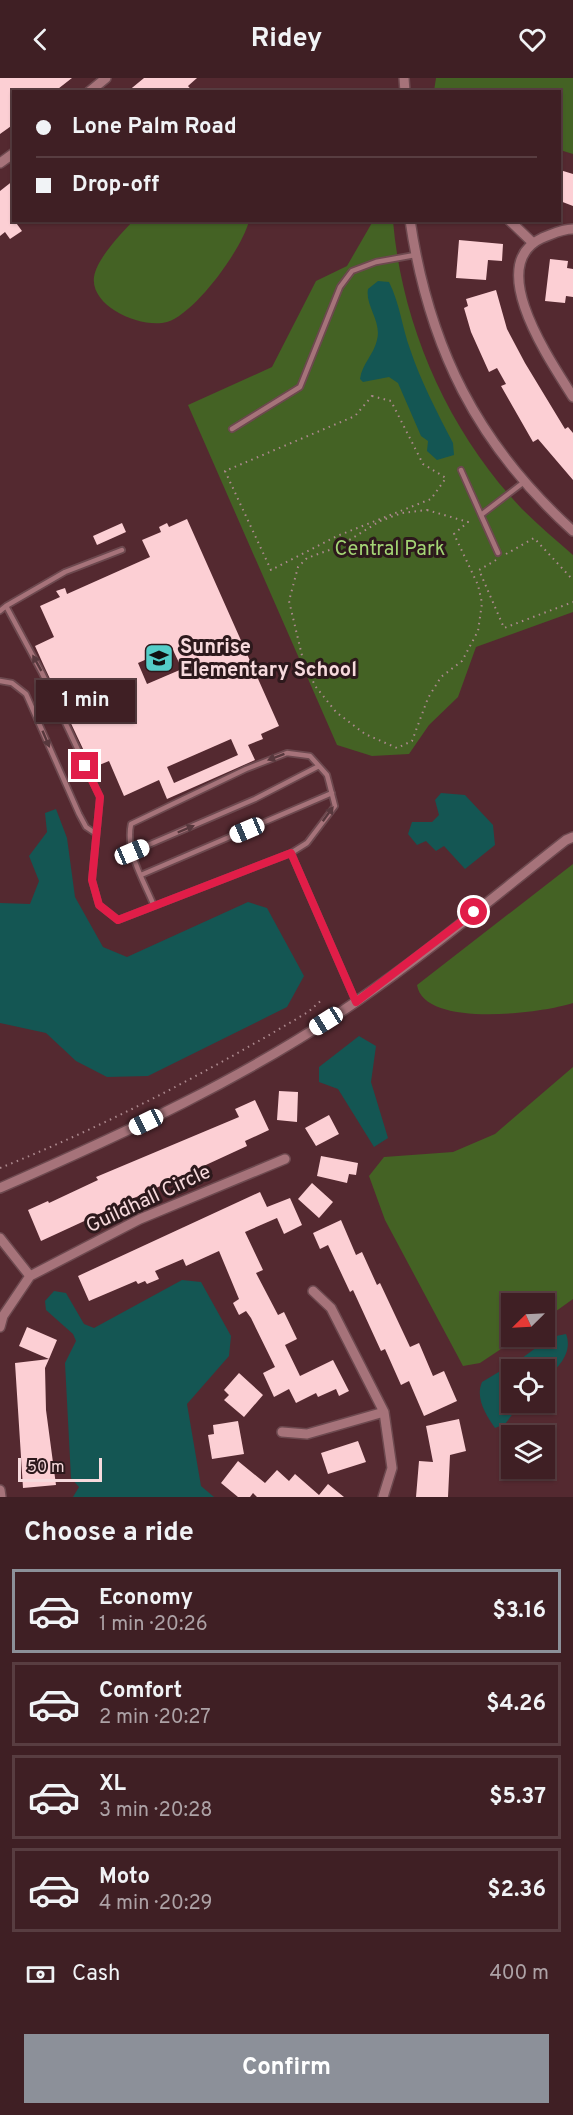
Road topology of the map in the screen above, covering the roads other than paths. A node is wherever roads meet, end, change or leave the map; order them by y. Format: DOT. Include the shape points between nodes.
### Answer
graph roads {
  1 [pos="106,78"];
  2 [pos="91,90"];
  3 [pos="12,155"];
  4 [pos="0,164"];
  5 [pos="410,222"];
  6 [pos="511,222"];
  7 [pos="573,229"];
  8 [pos="532,243"];
  9 [pos="415,255"];
  10 [pos="573,397"];
  11 [pos="232,429"];
  12 [pos="461,470"];
  13 [pos="524,482"];
  14 [pos="481,515"];
  15 [pos="573,531"];
  16 [pos="122,550"];
  17 [pos="498,553"];
  18 [pos="6,606"];
  19 [pos="0,611"];
  20 [pos="0,681"];
  21 [pos="318,765"];
  22 [pos="332,793"];
  23 [pos="95,833"];
  24 [pos="573,837"];
  25 [pos="132,852"];
  26 [pos="291,853"];
  27 [pos="141,875"];
  28 [pos="154,906"];
  29 [pos="356,1002"];
  30 [pos="285,1159"];
  31 [pos="0,1188"];
  32 [pos="0,1238"];
  33 [pos="30,1276"];
  34 [pos="313,1291"];
  35 [pos="0,1327"];
  36 [pos="384,1412"];
  37 [pos="282,1432"];
  38 [pos="0,1490"];
  39 [pos="1,1497"];
  40 [pos="383,1497"];
  1 -- 2 [label="street"];
  3 -- 4 [label="street"];
  5 -- 9 [label="street"];
  6 -- 8 [label="street"];
  7 -- 8 [label="street"];
  8 -- 10 [label="street" via="518,273 521,299 541,346"];
  9 -- 11 [label="lane" via="352,271 340,287 300,387"];
  9 -- 13 [label="street" via="426,305 467,402"];
  12 -- 14 [label="lane"];
  13 -- 14 [label="lane"];
  13 -- 15 [label="street"];
  14 -- 17 [label="lane"];
  16 -- 18 [label="lane" via="65,572"];
  18 -- 19 [label="lane"];
  23 -- 18 [label="lane, one-way" via="100,797"];
  20 -- 23 [label="lane, one-way" via="12,683 26,694 79,814 86,827"];
  21 -- 22 [label="lane" via="327,775"];
  25 -- 21 [label="lane, one-way" via="255,799"];
  21 -- 25 [label="lane, one-way" via="310,756 287,753 246,769 131,824 128,839"];
  26 -- 22 [label="lane, one-way" via="308,843 335,806"];
  22 -- 27 [label="lane"];
  23 -- 28 [label="lane" via="92,880 99,905 118,920"];
  24 -- 29 [label="street"];
  25 -- 27 [label="lane"];
  26 -- 28 [label="lane"];
  26 -- 29 [label="lane"];
  27 -- 28 [label="lane"];
  29 -- 31 [label="street" via="187,1102"];
  30 -- 33 [label="street, Guildhall Circle" via="140,1219"];
  32 -- 33 [label="street"];
  33 -- 35 [label="street, Guildhall Circle"];
  34 -- 36 [label="street" via="331,1308"];
  36 -- 37 [label="street" via="308,1434"];
  36 -- 40 [label="street" via="392,1468"];
  38 -- 39 [label="street"];
}
